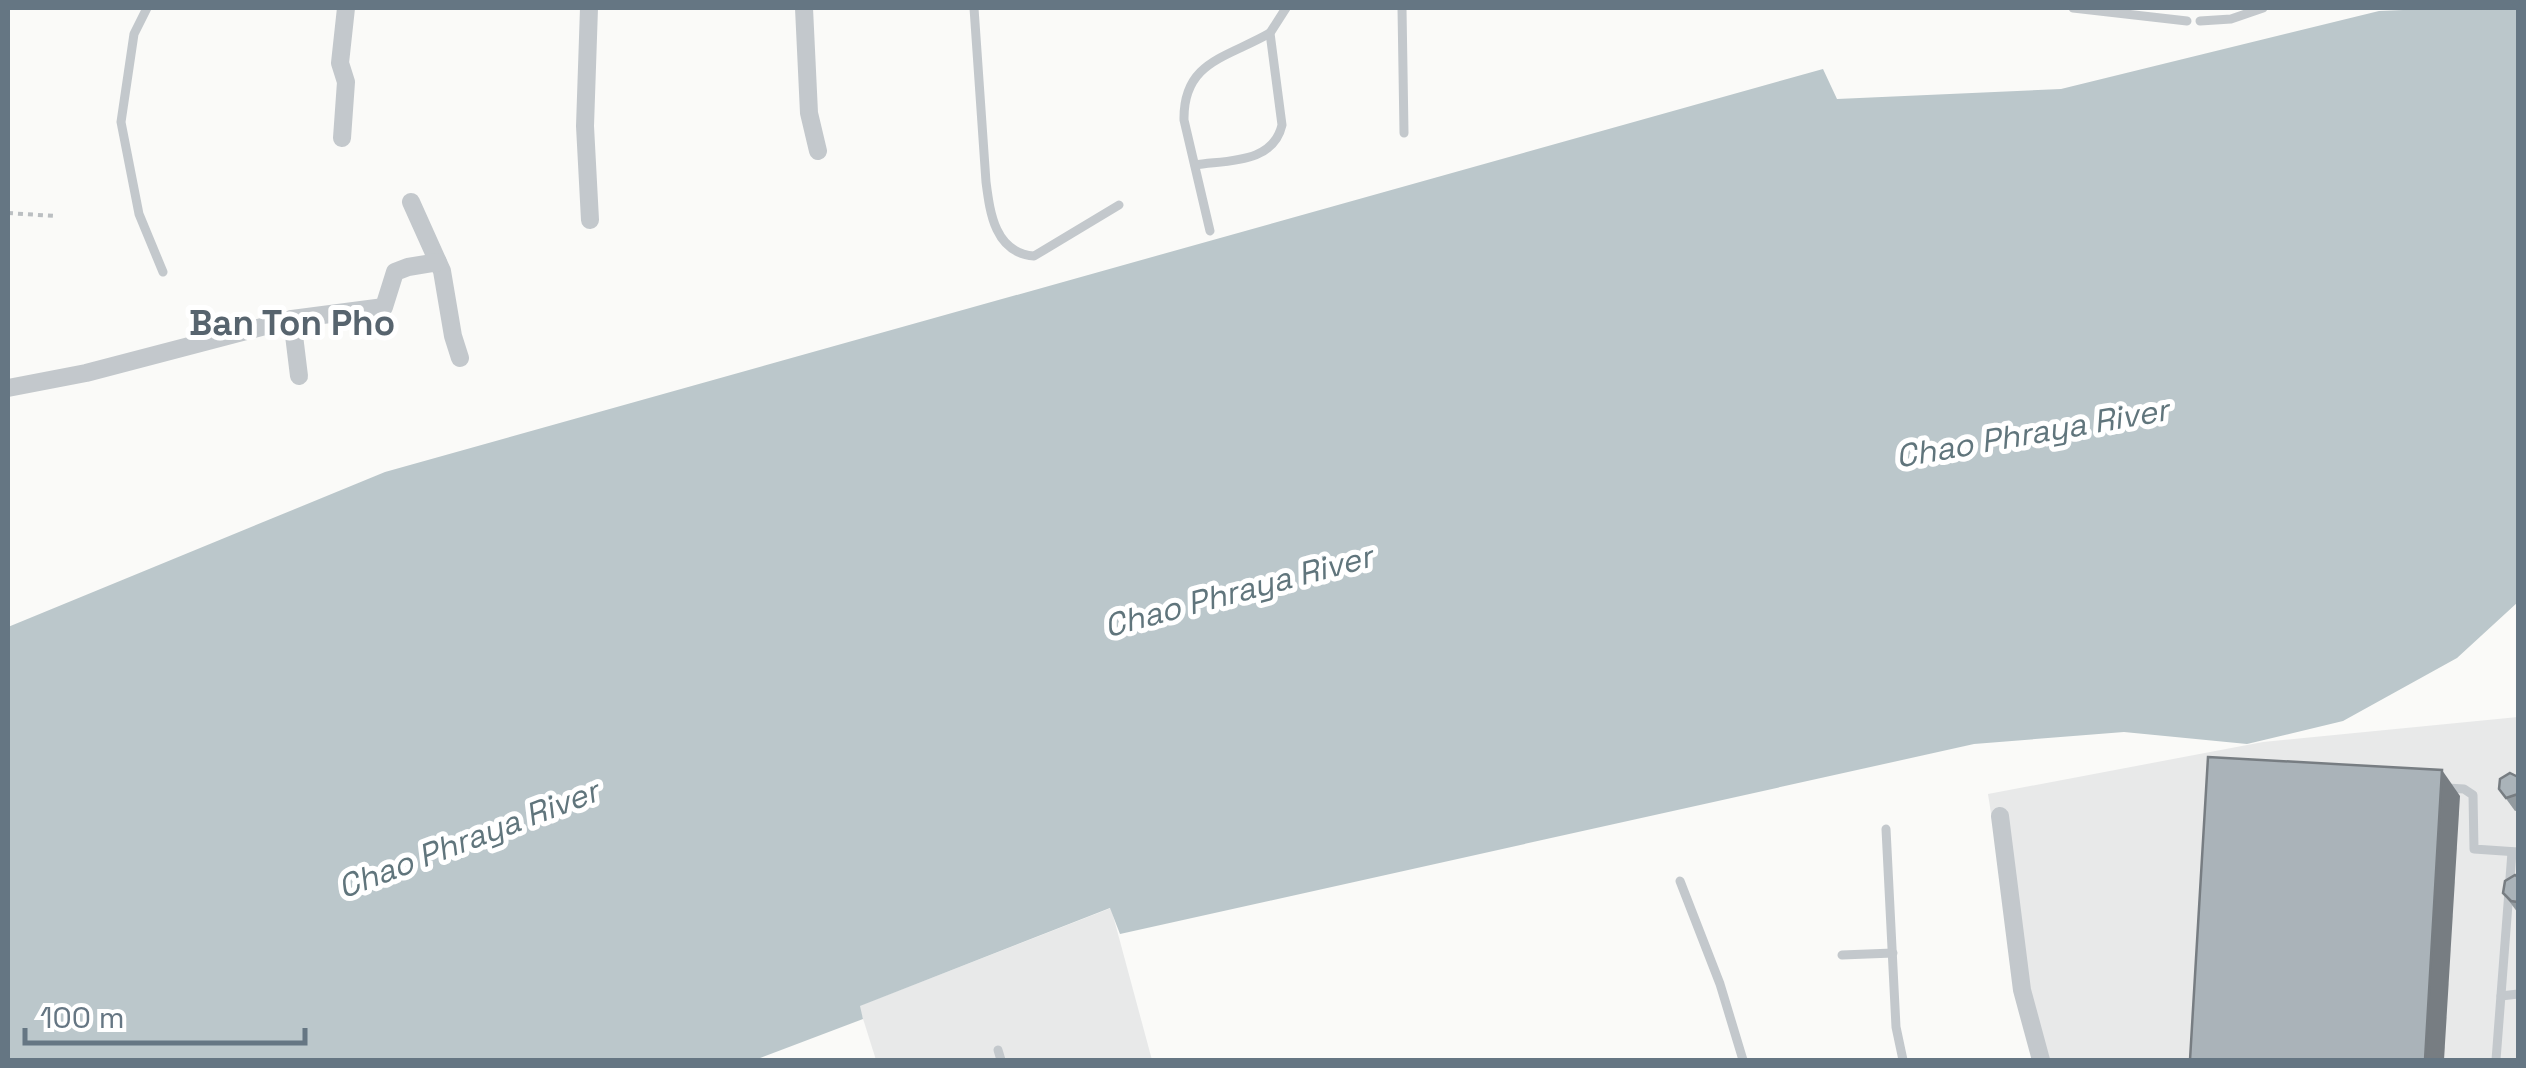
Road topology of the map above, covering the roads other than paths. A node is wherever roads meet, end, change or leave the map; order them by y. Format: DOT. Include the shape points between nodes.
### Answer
graph roads {
  1 [pos="147,8"];
  2 [pos="346,8"];
  3 [pos="589,8"];
  4 [pos="804,8"];
  5 [pos="974,8"];
  6 [pos="1286,8"];
  7 [pos="1402,8"];
  8 [pos="2072,8"];
  9 [pos="2263,8"];
  10 [pos="2187,20"];
  11 [pos="2200,22"];
  12 [pos="1270,33"];
  13 [pos="1404,133"];
  14 [pos="342,138"];
  15 [pos="818,151"];
  16 [pos="1195,165"];
  17 [pos="411,202"];
  18 [pos="1119,205"];
  19 [pos="590,220"];
  20 [pos="1210,230"];
  21 [pos="438,262"];
  22 [pos="163,272"];
  23 [pos="292,319"];
  24 [pos="460,358"];
  25 [pos="300,376"];
  26 [pos="8,388"];
  27 [pos="2433,787"];
  28 [pos="2000,816"];
  29 [pos="1886,829"];
  30 [pos="2515,852"];
  31 [pos="1680,881"];
  32 [pos="2504,946"];
  33 [pos="2517,948"];
  34 [pos="1893,953"];
  35 [pos="1842,954"];
  36 [pos="2518,994"];
  37 [pos="2501,996"];
  38 [pos="1743,1060"];
  39 [pos="1904,1060"];
  40 [pos="2042,1060"];
  41 [pos="2496,1060"];
  1 -- 22 [label="lane" via="134,34 121,122 139,214"];
  2 -- 14 [label="street"];
  3 -- 19 [label="street" via="584,126"];
  4 -- 15 [label="street" via="809,113"];
  5 -- 18 [label="lane" via="986,182 997,233 1022,255 1034,256"];
  6 -- 12 [label="lane"];
  7 -- 13 [label="lane"];
  8 -- 10 [label="lane"];
  9 -- 11 [label="lane"];
  12 -- 16 [label="lane" via="1217,59 1188,84 1184,120"];
  12 -- 16 [label="lane" via="1279,137 1258,156"];
  16 -- 20 [label="lane"];
  17 -- 21 [label="street"];
  21 -- 23 [label="street" via="395,272 384,307"];
  21 -- 24 [label="street"];
  23 -- 25 [label="street"];
  23 -- 26 [label="street"];
  27 -- 30 [label="lane" via="2473,796 2474,849"];
  28 -- 40 [label="street" via="2022,990"];
  29 -- 34 [label="lane"];
  30 -- 32 [label="lane"];
  31 -- 38 [label="lane"];
  32 -- 33 [label="lane"];
  32 -- 37 [label="lane"];
  34 -- 35 [label="lane"];
  34 -- 39 [label="lane"];
  36 -- 37 [label="lane"];
  37 -- 41 [label="lane"];
}
